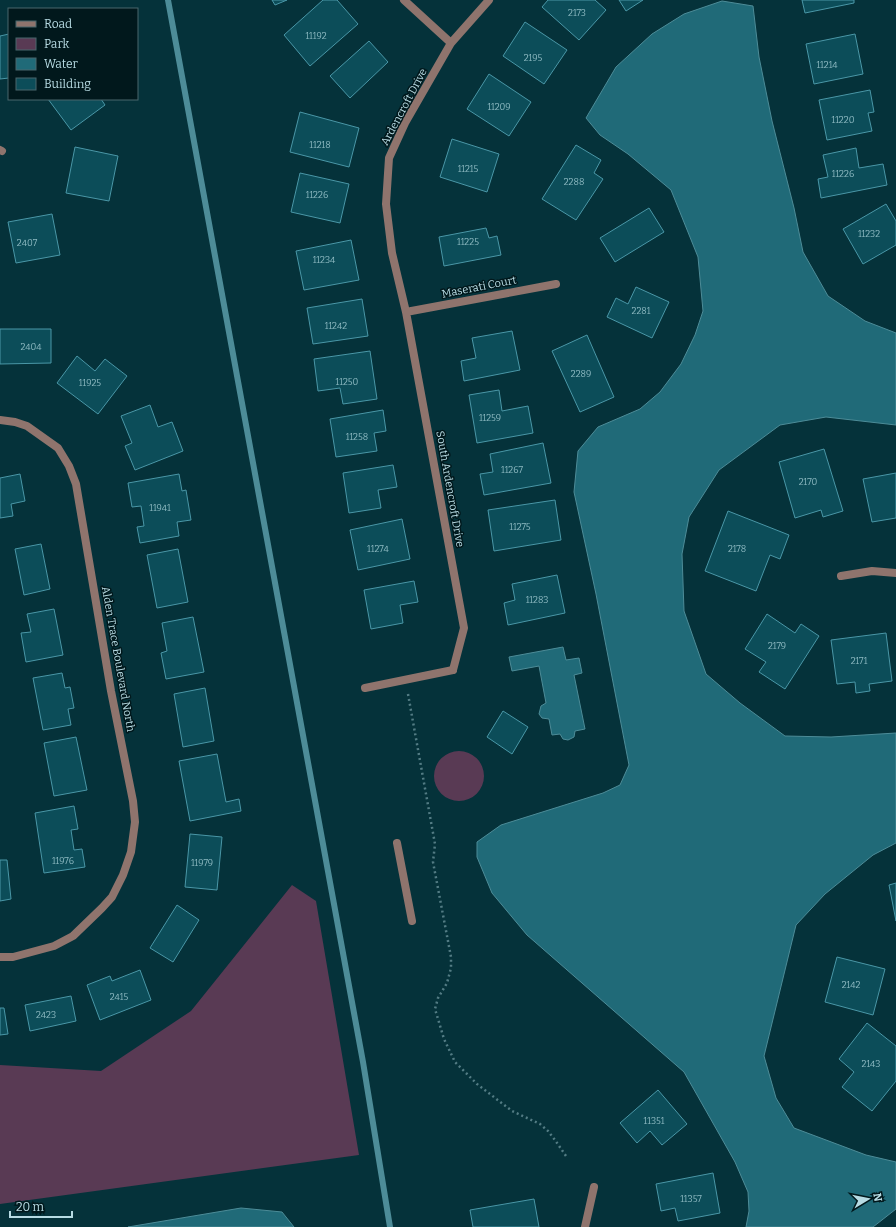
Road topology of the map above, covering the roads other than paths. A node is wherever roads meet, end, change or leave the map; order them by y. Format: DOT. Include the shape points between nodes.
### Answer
graph roads {
  1 [pos="404,0"];
  2 [pos="489,0"];
  3 [pos="451,43"];
  4 [pos="556,284"];
  5 [pos="406,312"];
  6 [pos="0,420"];
  7 [pos="896,573"];
  8 [pos="841,576"];
  9 [pos="365,688"];
  10 [pos="396,843"];
  11 [pos="412,921"];
  12 [pos="0,957"];
  13 [pos="594,1187"];
  14 [pos="585,1227"];
  1 -- 3 [label="street"];
  2 -- 3 [label="street, Ardencroft Drive"];
  3 -- 5 [label="street, Ardencroft Drive" via="405,123 389,158 386,204 392,253"];
  4 -- 5 [label="street, Maserati Court"];
  5 -- 9 [label="street, South Ardencroft Drive" via="464,628 453,670"];
  6 -- 12 [label="street, Alden Trace Boulevard North" via="27,426 58,448 76,484 135,822 131,852 112,898 73,936 54,946 13,957"];
  7 -- 8 [label="street" via="872,571"];
  10 -- 11 [label="street"];
  13 -- 14 [label="street"];
}
